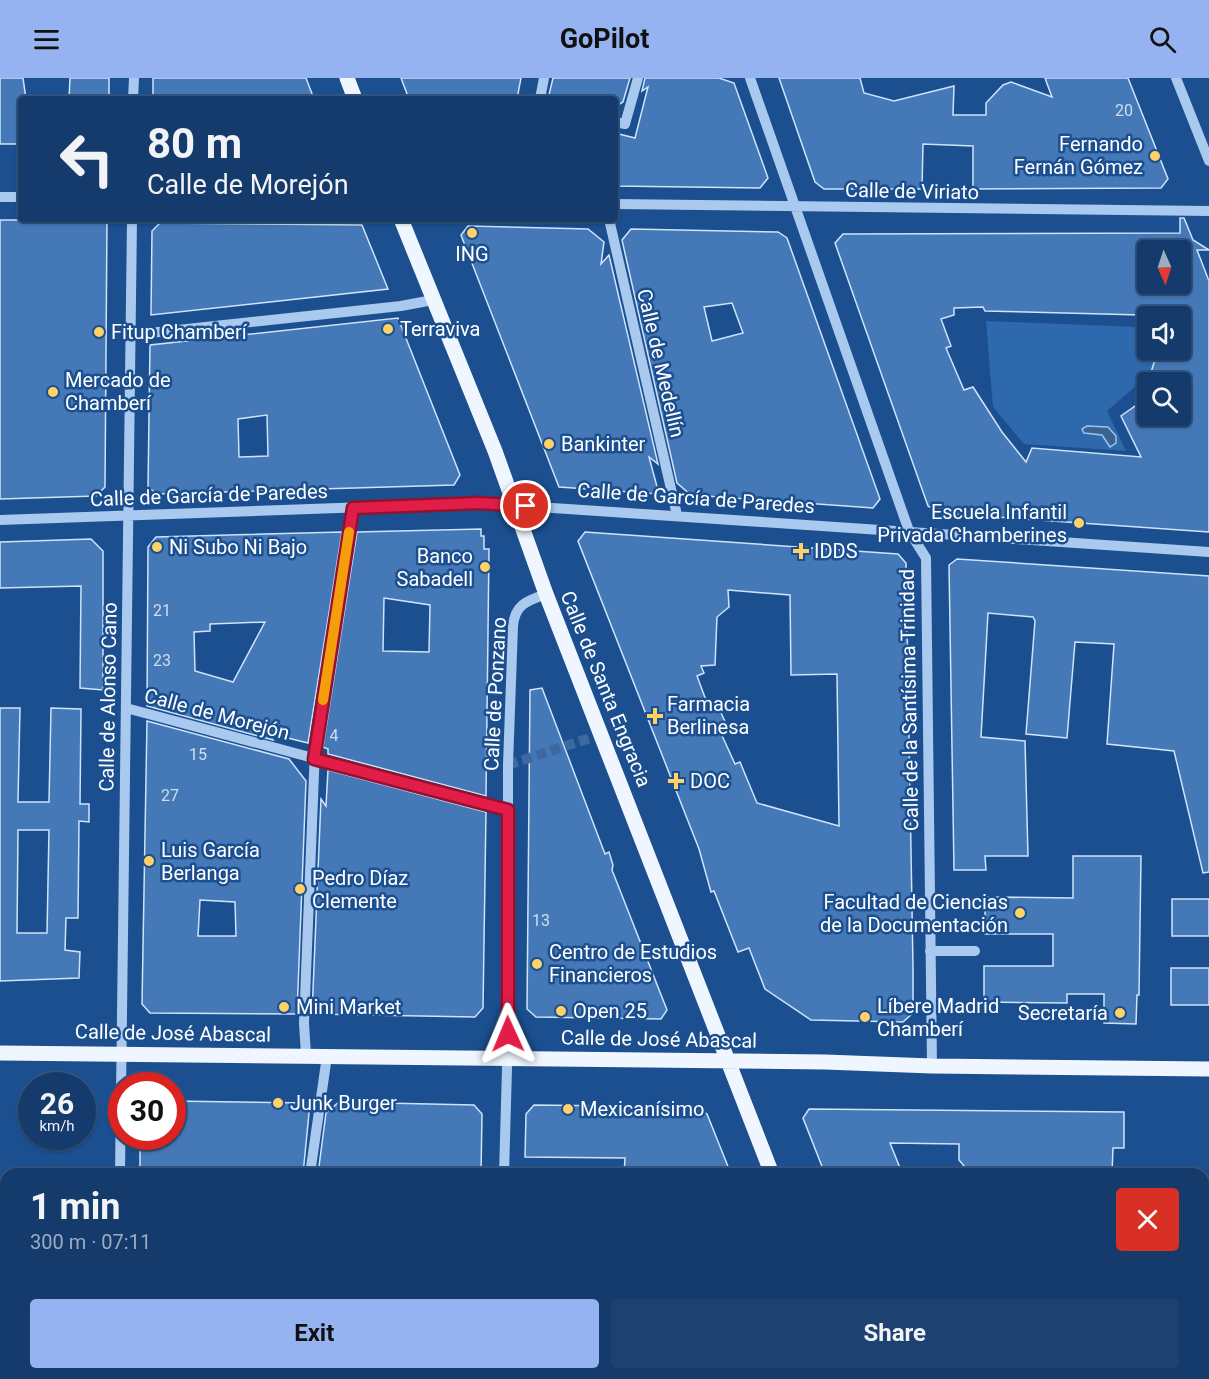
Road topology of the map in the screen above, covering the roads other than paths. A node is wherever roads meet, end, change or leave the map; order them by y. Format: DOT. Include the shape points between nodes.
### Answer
graph roads {
  1 [pos="134,78"];
  2 [pos="347,78"];
  3 [pos="544,78"];
  4 [pos="638,78"];
  5 [pos="750,78"];
  6 [pos="1176,78"];
  7 [pos="133,96"];
  8 [pos="354,96"];
  9 [pos="541,96"];
  10 [pos="620,123"];
  11 [pos="1209,161"];
  12 [pos="0,197"];
  13 [pos="18,197"];
  14 [pos="618,204"];
  15 [pos="797,208"];
  16 [pos="1209,211"];
  17 [pos="132,222"];
  18 [pos="402,222"];
  19 [pos="610,222"];
  20 [pos="433,300"];
  21 [pos="131,335"];
  22 [pos="514,505"];
  23 [pos="353,508"];
  24 [pos="677,515"];
  25 [pos="128,516"];
  26 [pos="0,520"];
  27 [pos="909,531"];
  28 [pos="1209,552"];
  29 [pos="546,594"];
  30 [pos="126,708"];
  31 [pos="314,759"];
  32 [pos="508,810"];
  33 [pos="930,951"];
  34 [pos="975,951"];
  35 [pos="0,1053"];
  36 [pos="122,1053"];
  37 [pos="306,1056"];
  38 [pos="327,1056"];
  39 [pos="507,1058"];
  40 [pos="728,1061"];
  41 [pos="932,1066"];
  42 [pos="1209,1069"];
  43 [pos="120,1168"];
  44 [pos="311,1168"];
  45 [pos="504,1168"];
  46 [pos="770,1168"];
  1 -- 7 [label="street"];
  2 -- 8 [label="main road"];
  3 -- 9 [label="street"];
  4 -- 10 [label="street"];
  5 -- 15 [label="street, Calle de la Santísima Trinidad"];
  6 -- 11 [label="street"];
  12 -- 13 [label="street"];
  14 -- 15 [label="street, Calle de Viriato"];
  15 -- 16 [label="street, Calle de Viriato"];
  15 -- 27 [label="street, Calle de la Santísima Trinidad"];
  17 -- 21 [label="street, Calle de Alonso Cano"];
  18 -- 20 [label="main road, Calle de Santa Engracia"];
  19 -- 24 [label="street, Calle de Medellín"];
  20 -- 21 [label="street"];
  20 -- 22 [label="main road, Calle de Santa Engracia"];
  21 -- 25 [label="street, Calle de Alonso Cano"];
  22 -- 23 [label="street, Calle de García de Paredes"];
  22 -- 24 [label="street, Calle de García de Paredes"];
  22 -- 29 [label="main road, Calle de Santa Engracia"];
  23 -- 25 [label="street, Calle de García de Paredes"];
  23 -- 31 [label="street"];
  24 -- 27 [label="street, Calle de García de Paredes"];
  25 -- 26 [label="street, Calle de García de Paredes"];
  25 -- 30 [label="street, Calle de Alonso Cano"];
  27 -- 28 [label="street, Calle de García de Paredes"];
  27 -- 33 [label="street, Calle de la Santísima Trinidad" via="926,558"];
  29 -- 32 [label="street, Calle de Ponzano" via="520,605 513,622"];
  29 -- 40 [label="main road, Calle de Santa Engracia"];
  30 -- 31 [label="street, Calle de Morejón"];
  30 -- 36 [label="street, Calle de Alonso Cano"];
  31 -- 32 [label="street, Calle de Morejón"];
  31 -- 37 [label="street"];
  32 -- 39 [label="street, Calle de Ponzano"];
  33 -- 34 [label="street"];
  33 -- 41 [label="street, Calle de la Santísima Trinidad"];
  35 -- 36 [label="main road, Calle de José Abascal"];
  36 -- 37 [label="main road, Calle de José Abascal"];
  36 -- 43 [label="street, Calle de Alonso Cano"];
  37 -- 38 [label="main road, Calle de José Abascal"];
  38 -- 39 [label="main road, Calle de José Abascal"];
  38 -- 44 [label="street"];
  39 -- 40 [label="main road, Calle de José Abascal"];
  39 -- 45 [label="street, Calle de Ponzano"];
  40 -- 41 [label="main road, Calle de José Abascal"];
  40 -- 46 [label="main road, Calle de Santa Engracia"];
  41 -- 42 [label="main road, Calle de José Abascal"];
}
